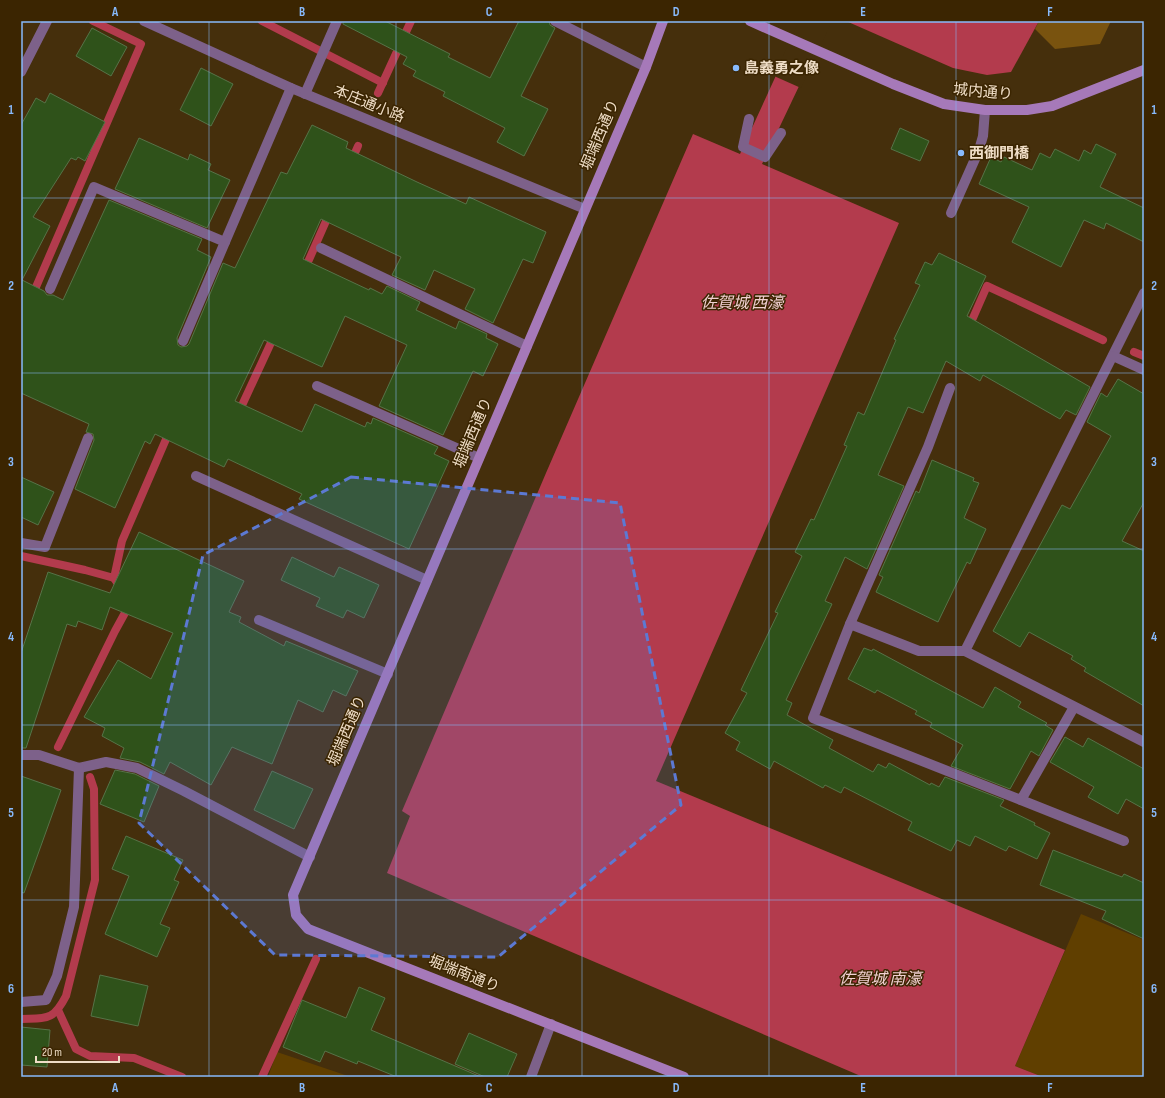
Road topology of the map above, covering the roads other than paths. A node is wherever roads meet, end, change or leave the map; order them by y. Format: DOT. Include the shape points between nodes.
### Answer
graph roads {
  1 [pos="46,21"];
  2 [pos="144,21"];
  3 [pos="337,21"];
  4 [pos="555,21"];
  5 [pos="663,21"];
  6 [pos="750,21"];
  7 [pos="646,67"];
  8 [pos="1144,70"];
  9 [pos="21,72"];
  10 [pos="291,88"];
  11 [pos="305,94"];
  12 [pos="985,110"];
  13 [pos="749,119"];
  14 [pos="782,133"];
  15 [pos="585,209"];
  16 [pos="951,213"];
  17 [pos="225,242"];
  18 [pos="321,248"];
  19 [pos="50,289"];
  20 [pos="1144,293"];
  21 [pos="183,341"];
  22 [pos="527,346"];
  23 [pos="1113,356"];
  24 [pos="1144,370"];
  25 [pos="317,386"];
  26 [pos="950,388"];
  27 [pos="88,438"];
  28 [pos="479,458"];
  29 [pos="196,476"];
  30 [pos="21,543"];
  31 [pos="428,580"];
  32 [pos="259,620"];
  33 [pos="850,624"];
  34 [pos="965,651"];
  35 [pos="388,674"];
  36 [pos="1074,707"];
  37 [pos="1144,742"];
  38 [pos="21,755"];
  39 [pos="79,768"];
  40 [pos="1020,800"];
  41 [pos="1124,841"];
  42 [pos="310,857"];
  43 [pos="21,1002"];
  44 [pos="550,1024"];
  45 [pos="531,1077"];
  46 [pos="684,1077"];
  1 -- 9 [label="street"];
  2 -- 10 [label="street, 本庄通小路"];
  3 -- 11 [label="street"];
  4 -- 7 [label="street"];
  5 -- 7 [label="street, 堀端西通り"];
  6 -- 12 [label="street, 城内通り" via="944,104"];
  7 -- 15 [label="street, 堀端西通り"];
  8 -- 12 [label="street, 城内通り" via="1052,106 1027,110"];
  10 -- 11 [label="street, 本庄通小路"];
  10 -- 17 [label="street"];
  11 -- 15 [label="street, 本庄通小路"];
  12 -- 16 [label="street" via="979,150"];
  13 -- 14 [label="street" via="744,147 765,157"];
  15 -- 22 [label="street, 堀端西通り"];
  17 -- 19 [label="street" via="94,187"];
  17 -- 21 [label="street"];
  18 -- 22 [label="street"];
  20 -- 23 [label="street"];
  22 -- 28 [label="street, 堀端西通り"];
  23 -- 24 [label="street"];
  23 -- 34 [label="street"];
  25 -- 28 [label="street"];
  26 -- 33 [label="street" via="928,447"];
  27 -- 30 [label="street" via="45,547"];
  28 -- 31 [label="street, 堀端西通り"];
  29 -- 31 [label="street"];
  31 -- 35 [label="street, 堀端西通り"];
  32 -- 35 [label="street"];
  33 -- 34 [label="street" via="919,651"];
  33 -- 40 [label="street" via="813,718"];
  34 -- 36 [label="street"];
  35 -- 42 [label="street, 堀端西通り"];
  36 -- 37 [label="street"];
  36 -- 40 [label="street"];
  38 -- 39 [label="street" via="39,755"];
  39 -- 42 [label="street" via="106,762 137,768"];
  39 -- 43 [label="street" via="74,907 61,961 46,1000"];
  40 -- 41 [label="street"];
  42 -- 44 [label="street, 堀端南通り" via="293,895 296,915 308,928"];
  44 -- 45 [label="street"];
  44 -- 46 [label="street, 堀端南通り"];
}
